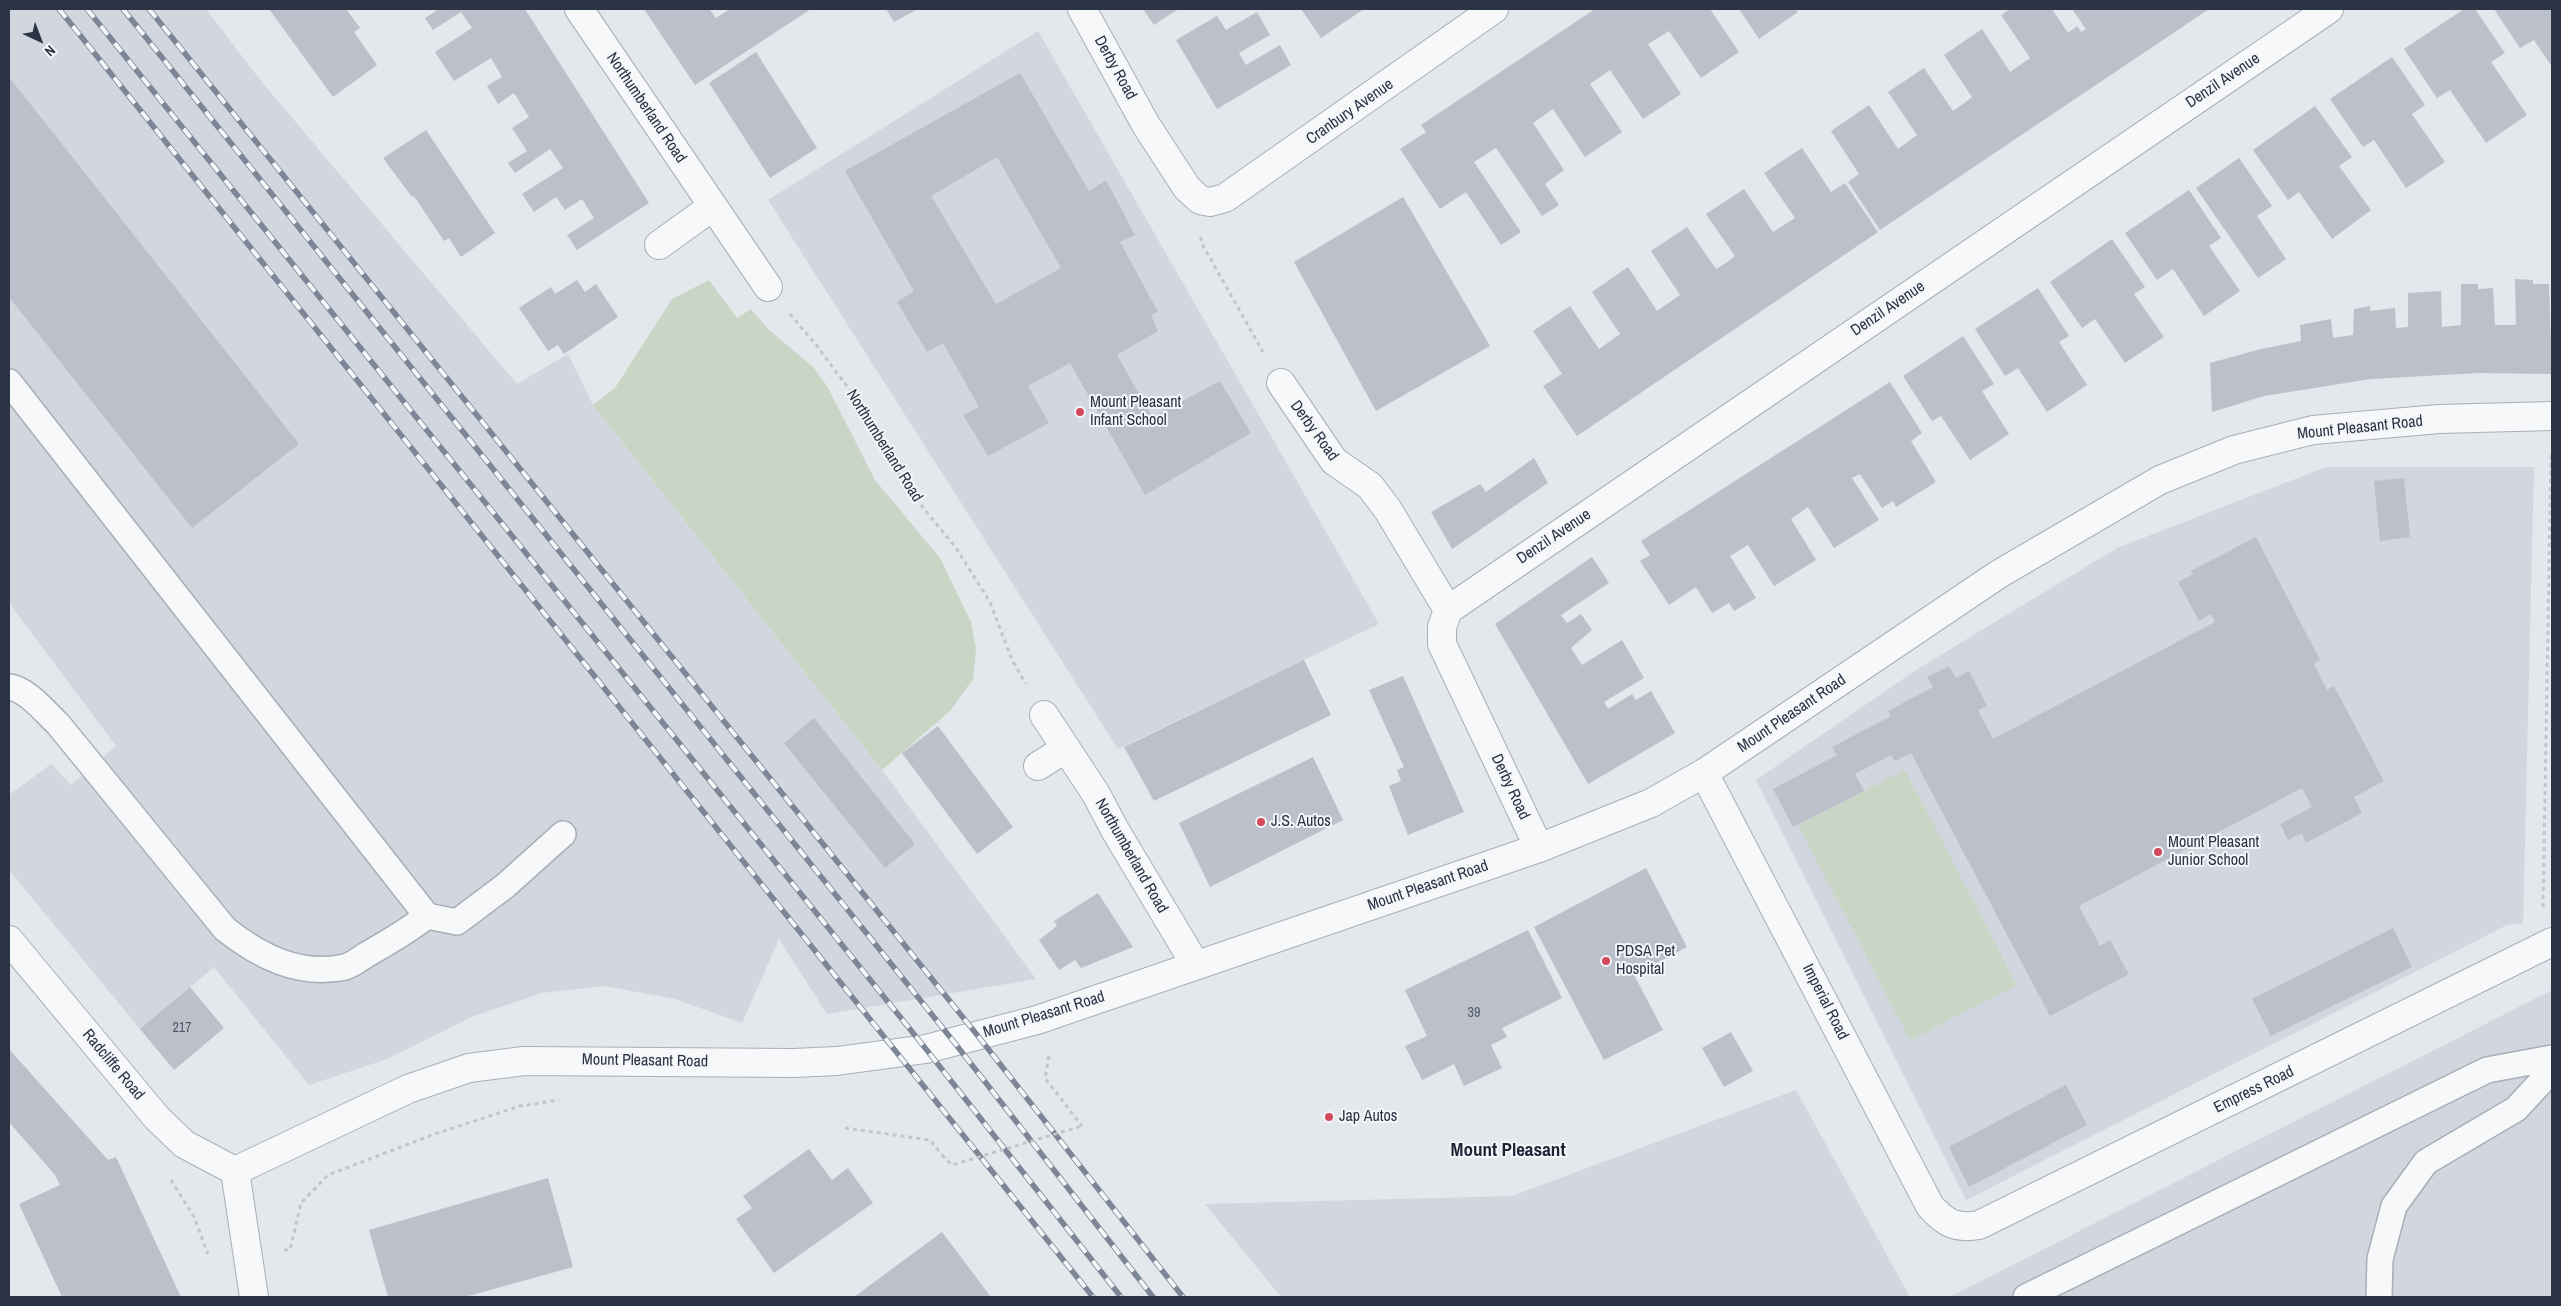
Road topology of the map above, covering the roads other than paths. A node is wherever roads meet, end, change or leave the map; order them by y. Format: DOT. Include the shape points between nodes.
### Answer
graph roads {
  1 [pos="580,9"];
  2 [pos="1082,9"];
  3 [pos="1494,9"];
  4 [pos="2328,9"];
  5 [pos="1200,200"];
  6 [pos="712,207"];
  7 [pos="659,245"];
  8 [pos="768,287"];
  9 [pos="9,382"];
  10 [pos="1281,383"];
  11 [pos="2552,416"];
  12 [pos="1448,610"];
  13 [pos="9,687"];
  14 [pos="1044,715"];
  15 [pos="1065,749"];
  16 [pos="1038,766"];
  17 [pos="1704,773"];
  18 [pos="563,834"];
  19 [pos="1539,848"];
  20 [pos="427,916"];
  21 [pos="9,940"];
  22 [pos="2547,944"];
  23 [pos="1195,964"];
  24 [pos="2552,1058"];
  25 [pos="2552,1070"];
  26 [pos="234,1171"];
  27 [pos="1952,1226"];
  28 [pos="254,1297"];
  29 [pos="2026,1297"];
  30 [pos="2379,1297"];
  1 -- 6 [label="street, Northumberland Road"];
  2 -- 5 [label="street, Derby Road" via="1146,125 1187,188"];
  3 -- 5 [label="street, Cranbury Avenue" via="1225,198 1210,202"];
  4 -- 12 [label="street, Denzil Avenue"];
  6 -- 7 [label="street"];
  6 -- 8 [label="street, Northumberland Road"];
  9 -- 20 [label="lane"];
  10 -- 12 [label="street, Derby Road" via="1334,461 1370,486 1388,510"];
  11 -- 17 [label="street, Mount Pleasant Road" via="2440,419 2313,430 2234,450 2160,480 1999,574"];
  12 -- 19 [label="street, Derby Road" via="1442,627 1442,644"];
  13 -- 20 [label="lane" via="36,703 58,724 225,929 250,949 279,963 312,968 346,966"];
  14 -- 15 [label="street, Northumberland Road"];
  15 -- 16 [label="street"];
  15 -- 23 [label="street, Northumberland Road" via="1096,794 1114,830"];
  17 -- 19 [label="street, Mount Pleasant Road" via="1651,803"];
  17 -- 27 [label="street, Imperial Road" via="1930,1206"];
  18 -- 20 [label="lane" via="505,886 457,922"];
  19 -- 23 [label="street, Mount Pleasant Road"];
  21 -- 26 [label="street, Radcliffe Road" via="157,1118 184,1144"];
  22 -- 27 [label="street, Empress Road" via="1979,1225"];
  23 -- 26 [label="street, Mount Pleasant Road" via="1037,1020 898,1054 793,1064 588,1060 524,1061 470,1068 408,1089"];
  24 -- 29 [label="lane" via="2487,1070"];
  25 -- 30 [label="lane" via="2516,1109 2426,1162 2394,1206 2380,1259"];
  26 -- 28 [label="street"];
}
